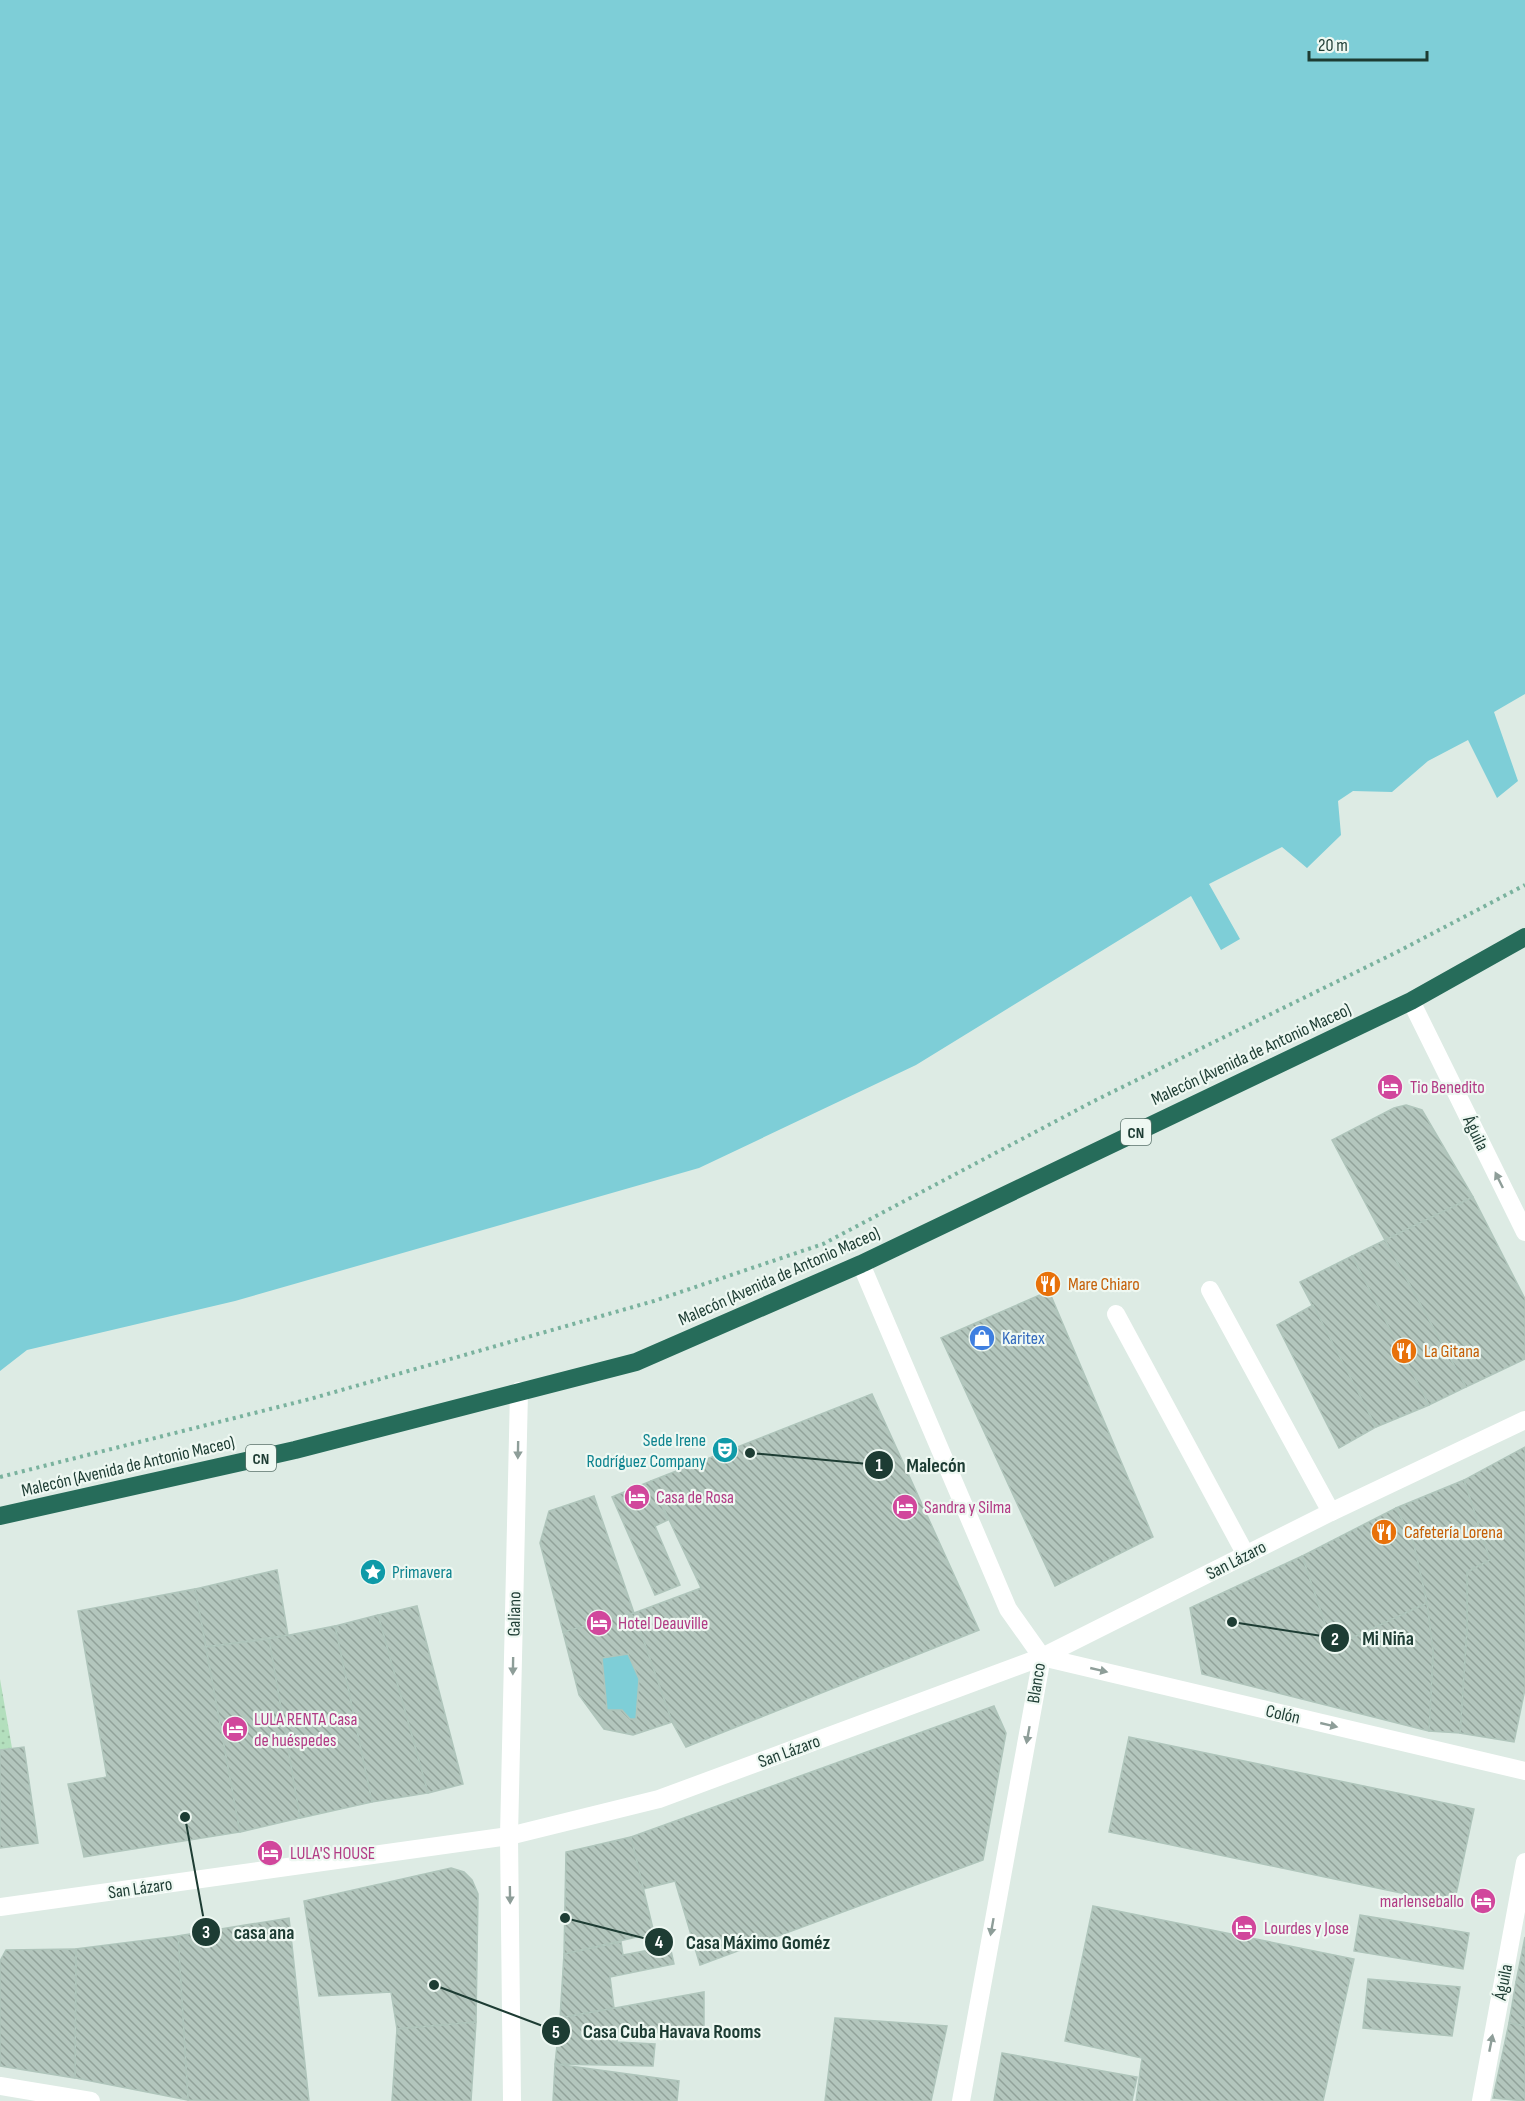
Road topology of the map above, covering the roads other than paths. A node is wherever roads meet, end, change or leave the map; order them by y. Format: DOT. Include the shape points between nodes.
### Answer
graph roads {
  1 [pos="1525,937"];
  2 [pos="1410,1001"];
  3 [pos="1525,1232"];
  4 [pos="861,1264"];
  5 [pos="1210,1290"];
  6 [pos="1116,1314"];
  7 [pos="519,1391"];
  8 [pos="1525,1420"];
  9 [pos="1330,1512"];
  10 [pos="0,1516"];
  11 [pos="1246,1555"];
  12 [pos="1042,1657"];
  13 [pos="1525,1771"];
  14 [pos="509,1836"];
  15 [pos="1525,1862"];
  16 [pos="0,1907"];
  17 [pos="0,2086"];
  18 [pos="91,2101"];
  19 [pos="512,2101"];
  20 [pos="961,2101"];
  21 [pos="1481,2101"];
  1 -- 2 [label="highway, Malecón (Avenida de Antonio Maceo) / CN"];
  3 -- 2 [label="main road, Águila, one-way"];
  2 -- 4 [label="highway, Malecón (Avenida de Antonio Maceo) / CN"];
  4 -- 7 [label="highway, Malecón (Avenida de Antonio Maceo) / CN" via="636,1362"];
  4 -- 12 [label="main road, Blanco" via="1008,1609"];
  5 -- 9 [label="main road"];
  6 -- 11 [label="main road"];
  7 -- 10 [label="highway, Malecón (Avenida de Antonio Maceo) / CN" via="295,1450"];
  7 -- 14 [label="main road, Galiano, one-way"];
  8 -- 9 [label="main road, San Lázaro"];
  9 -- 11 [label="main road, San Lázaro"];
  11 -- 12 [label="main road, San Lázaro"];
  12 -- 13 [label="main road, Colón, one-way"];
  12 -- 14 [label="main road, San Lázaro" via="659,1800"];
  12 -- 20 [label="main road, Blanco, one-way"];
  14 -- 16 [label="main road, San Lázaro"];
  14 -- 19 [label="main road, Galiano, one-way"];
  21 -- 15 [label="main road, Águila, one-way"];
  17 -- 18 [label="main road"];
}
